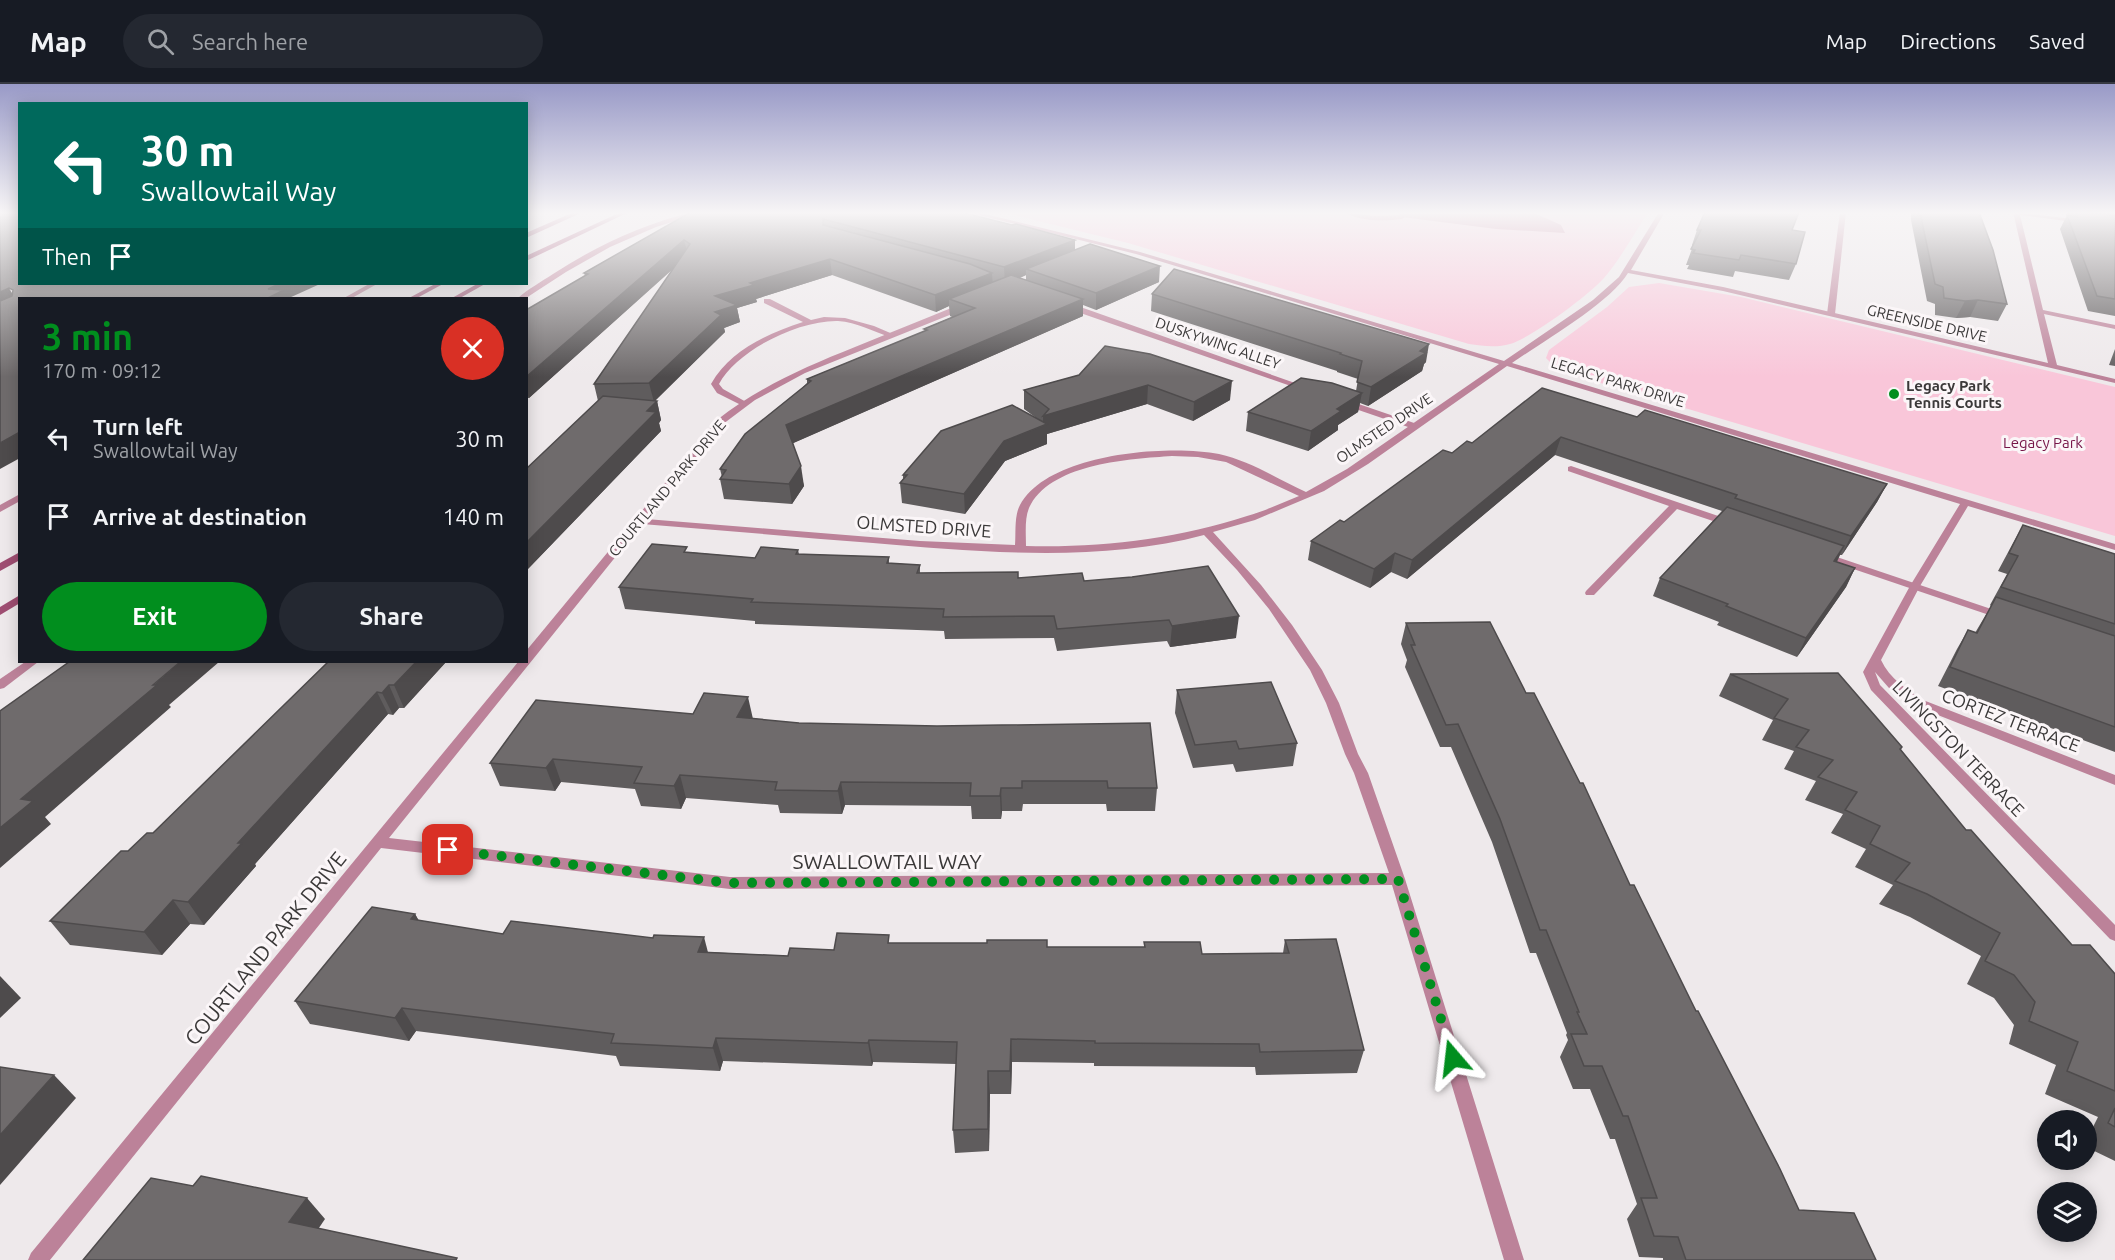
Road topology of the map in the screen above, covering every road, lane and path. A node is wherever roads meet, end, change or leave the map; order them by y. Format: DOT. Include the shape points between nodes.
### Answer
graph roads {
  1 [pos="572,267"];
  2 [pos="1183,267"];
  3 [pos="1629,267"];
  4 [pos="1837,267"];
  5 [pos="2029,267"];
  6 [pos="1627,271"];
  7 [pos="371,285"];
  8 [pos="437,285"];
  9 [pos="479,285"];
  10 [pos="350,297"];
  11 [pos="415,297"];
  12 [pos="458,297"];
  13 [pos="524,297"];
  14 [pos="767,301"];
  15 [pos="975,301"];
  16 [pos="1057,302"];
  17 [pos="2039,311"];
  18 [pos="1831,314"];
  19 [pos="809,322"];
  20 [pos="2115,327"];
  21 [pos="891,335"];
  22 [pos="1506,362"];
  23 [pos="2053,366"];
  24 [pos="2115,381"];
  25 [pos="1314,391"];
  26 [pos="1336,399"];
  27 [pos="744,403"];
  28 [pos="1414,426"];
  29 [pos="1571,469"];
  30 [pos="1306,496"];
  31 [pos="18,498"];
  32 [pos="1966,502"];
  33 [pos="1675,505"];
  34 [pos="0,509"];
  35 [pos="639,521"];
  36 [pos="1742,528"];
  37 [pos="1206,531"];
  38 [pos="2115,547"];
  39 [pos="1020,550"];
  40 [pos="1809,551"];
  41 [pos="18,556"];
  42 [pos="0,568"];
  43 [pos="1916,586"];
  44 [pos="1590,593"];
  45 [pos="18,599"];
  46 [pos="0,612"];
  47 [pos="2015,620"];
  48 [pos="528,656"];
  49 [pos="1875,660"];
  50 [pos="31,663"];
  51 [pos="523,663"];
  52 [pos="0,685"];
  53 [pos="2115,780"];
  54 [pos="378,842"];
  55 [pos="1398,879"];
  56 [pos="2115,935"];
  57 [pos="38,1260"];
  58 [pos="1514,1260"];
  1 -- 13 [label="street"];
  2 -- 22 [label="street, LEGACY PARK DRIVE"];
  3 -- 6 [label="street, OLMSTED DRIVE"];
  4 -- 18 [label="street"];
  5 -- 17 [label="street"];
  6 -- 18 [label="street, GREENSIDE DRIVE" via="1723,288"];
  6 -- 22 [label="street, OLMSTED DRIVE" via="1596,302"];
  7 -- 10 [label="street"];
  8 -- 11 [label="main road"];
  9 -- 12 [label="main road"];
  14 -- 19 [label="street"];
  15 -- 21 [label="street, COURTLAND PARK DRIVE"];
  16 -- 25 [label="street, DUSKYWING ALLEY"];
  17 -- 20 [label="street"];
  17 -- 23 [label="street"];
  18 -- 23 [label="street, GREENSIDE DRIVE"];
  19 -- 21 [label="street" via="858,322"];
  19 -- 27 [label="street" via="750,349 717,376 715,384 720,392"];
  21 -- 27 [label="street, COURTLAND PARK DRIVE" via="803,370"];
  22 -- 28 [label="street, OLMSTED DRIVE"];
  22 -- 32 [label="street, LEGACY PARK DRIVE"];
  23 -- 24 [label="street, GREENSIDE DRIVE"];
  26 -- 28 [label="street"];
  27 -- 35 [label="street, COURTLAND PARK DRIVE" via="720,422"];
  28 -- 30 [label="street, OLMSTED DRIVE"];
  29 -- 33 [label="street"];
  30 -- 37 [label="street, OLMSTED DRIVE" via="1267,513"];
  30 -- 39 [label="street" via="1244,465 1188,453 1158,453 1080,466 1036,489 1025,505"];
  31 -- 34 [label="street"];
  32 -- 38 [label="street, LEGACY PARK DRIVE"];
  32 -- 43 [label="street, LIVINGSTON TERRACE"];
  33 -- 36 [label="street"];
  33 -- 44 [label="street"];
  35 -- 39 [label="street, OLMSTED DRIVE"];
  35 -- 48 [label="street, COURTLAND PARK DRIVE"];
  37 -- 39 [label="street, OLMSTED DRIVE" via="1093,548"];
  37 -- 55 [label="street" via="1272,603 1329,694"];
  40 -- 43 [label="street"];
  41 -- 42 [label="main road"];
  43 -- 47 [label="street"];
  43 -- 49 [label="street, LIVINGSTON TERRACE"];
  45 -- 46 [label="main road"];
  49 -- 53 [label="street, CORTEZ TERRACE" via="1889,682 1919,704"];
  49 -- 56 [label="street, LIVINGSTON TERRACE" via="1869,672 1875,687"];
  50 -- 52 [label="street"];
  51 -- 54 [label="street, COURTLAND PARK DRIVE"];
  54 -- 55 [label="street, SWALLOWTAIL WAY" via="730,883"];
  54 -- 57 [label="street, COURTLAND PARK DRIVE"];
  55 -- 58 [label="street"];
}
